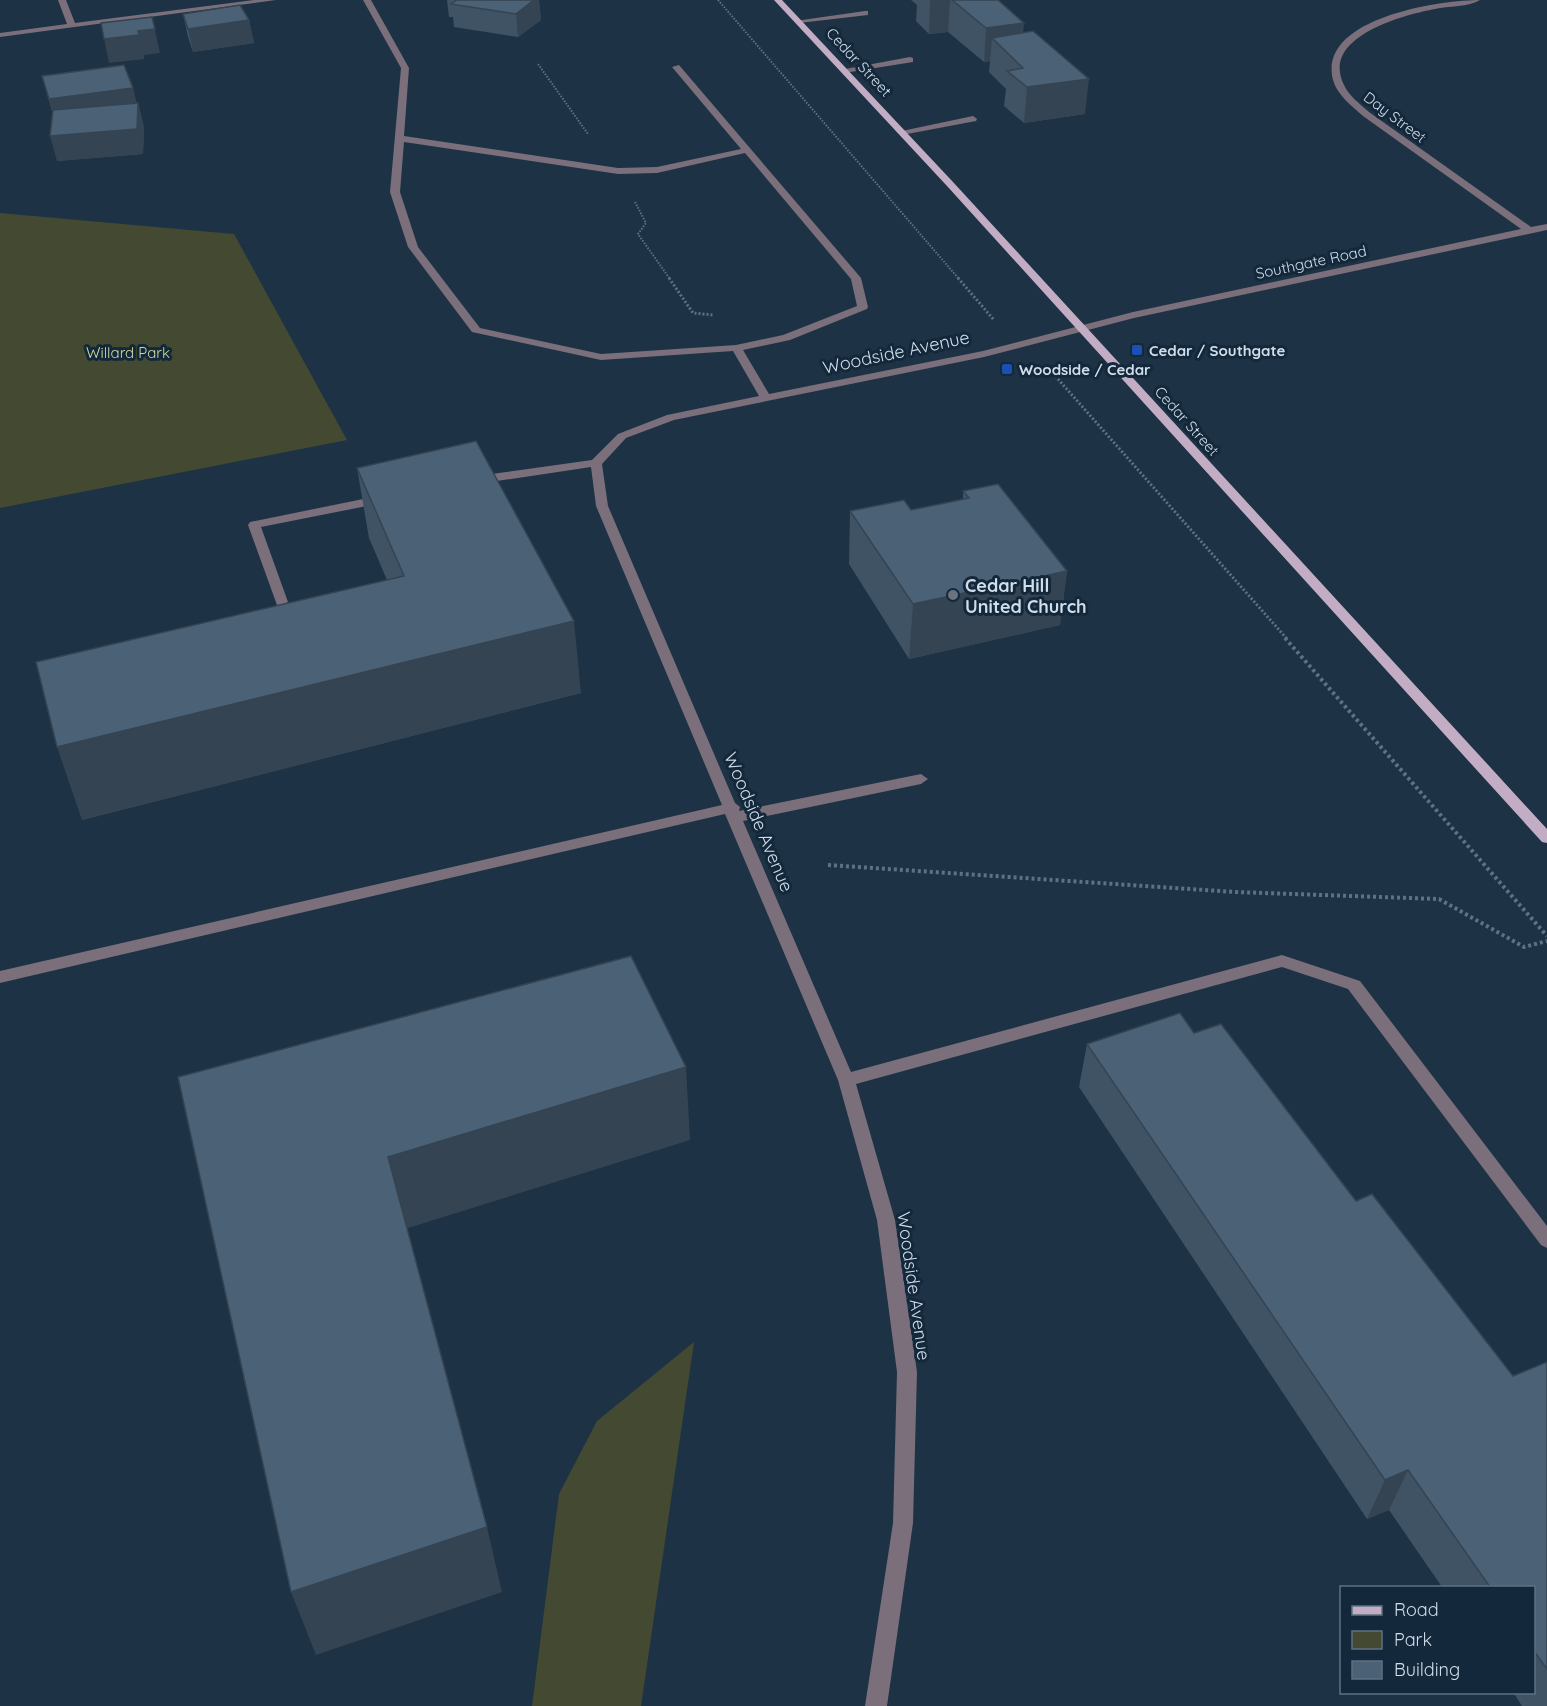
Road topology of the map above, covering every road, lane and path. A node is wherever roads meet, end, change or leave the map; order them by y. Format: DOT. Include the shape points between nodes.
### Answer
graph roads {
  1 [pos="62,0"];
  2 [pos="272,0"];
  3 [pos="367,0"];
  4 [pos="718,0"];
  5 [pos="778,0"];
  6 [pos="1476,0"];
  7 [pos="865,13"];
  8 [pos="799,21"];
  9 [pos="72,27"];
  10 [pos="0,35"];
  11 [pos="910,60"];
  12 [pos="538,64"];
  13 [pos="676,67"];
  14 [pos="844,70"];
  15 [pos="974,119"];
  16 [pos="902,132"];
  17 [pos="398,138"];
  18 [pos="748,150"];
  19 [pos="618,171"];
  20 [pos="1547,227"];
  21 [pos="1530,231"];
  22 [pos="716,316"];
  23 [pos="998,324"];
  24 [pos="1082,330"];
  25 [pos="736,348"];
  26 [pos="1048,368"];
  27 [pos="766,398"];
  28 [pos="596,463"];
  29 [pos="462,483"];
  30 [pos="393,497"];
  31 [pos="282,603"];
  32 [pos="921,779"];
  33 [pos="734,812"];
  34 [pos="1547,838"];
  35 [pos="828,865"];
  36 [pos="1547,936"];
  37 [pos="1547,941"];
  38 [pos="0,977"];
  39 [pos="846,1080"];
  40 [pos="1547,1240"];
  41 [pos="876,1706"];
  1 -- 9 [label="street"];
  2 -- 9 [label="street"];
  3 -- 17 [label="street" via="405,68"];
  4 -- 23 [label="path"];
  5 -- 8 [label="main road, Cedar Street"];
  6 -- 21 [label="street, Day Street" via="1397,14 1356,34 1338,56 1337,79 1347,96 1366,114"];
  7 -- 8 [label="street"];
  8 -- 14 [label="main road, Cedar Street"];
  9 -- 10 [label="street"];
  11 -- 14 [label="street"];
  12 -- 19 [label="path" via="592,140 615,146"];
  13 -- 18 [label="street"];
  14 -- 16 [label="main road, Cedar Street"];
  15 -- 16 [label="street"];
  16 -- 24 [label="main road, Cedar Street"];
  17 -- 19 [label="street"];
  17 -- 25 [label="street" via="394,192 413,247 476,330 601,357"];
  18 -- 19 [label="street" via="657,170"];
  18 -- 25 [label="street" via="856,278 863,307 786,338"];
  19 -- 22 [label="path" via="646,223 638,234 693,313"];
  20 -- 21 [label="street, Southgate Road"];
  21 -- 24 [label="street, Southgate Road" via="1133,315"];
  24 -- 27 [label="street, Woodside Avenue"];
  24 -- 34 [label="main road, Cedar Street"];
  25 -- 27 [label="street"];
  26 -- 36 [label="path"];
  27 -- 28 [label="street, Woodside Avenue" via="671,417 622,436"];
  28 -- 29 [label="street"];
  28 -- 33 [label="street, Woodside Avenue" via="602,506"];
  30 -- 31 [label="street" via="254,525"];
  32 -- 33 [label="street"];
  33 -- 38 [label="street"];
  33 -- 39 [label="street, Woodside Avenue"];
  35 -- 37 [label="path" via="1235,892 1438,899 1524,947"];
  39 -- 40 [label="street" via="1282,961 1354,985"];
  39 -- 41 [label="street, Woodside Avenue" via="886,1220 907,1372 903,1522"];
}
